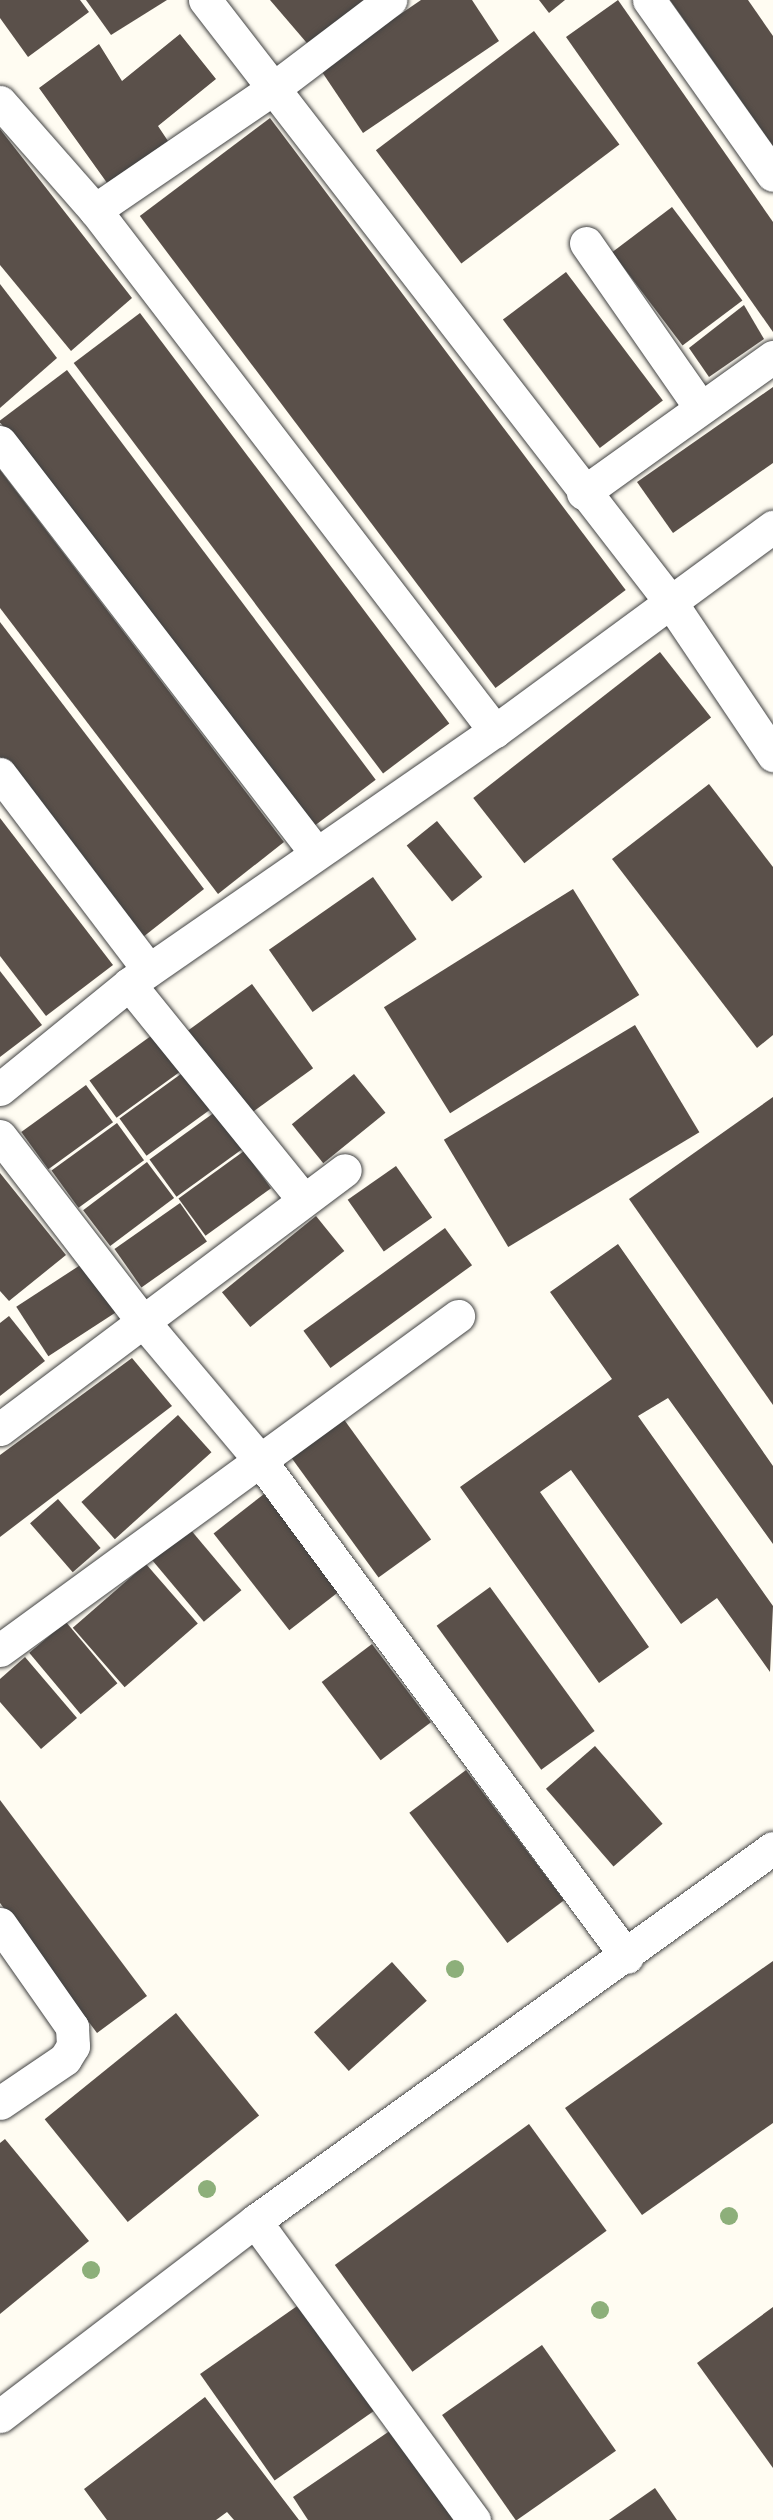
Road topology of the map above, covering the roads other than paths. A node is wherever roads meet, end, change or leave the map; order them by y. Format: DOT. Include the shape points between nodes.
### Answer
graph roads {
  1 [pos="205,0"];
  2 [pos="390,0"];
  3 [pos="649,0"];
  4 [pos="274,88"];
  5 [pos="0,102"];
  6 [pos="773,175"];
  7 [pos="95,210"];
  8 [pos="586,243"];
  9 [pos="773,357"];
  10 [pos="699,407"];
  11 [pos="0,441"];
  12 [pos="583,493"];
  13 [pos="773,527"];
  14 [pos="669,600"];
  15 [pos="495,731"];
  16 [pos="773,755"];
  17 [pos="0,774"];
  18 [pos="316,854"];
  19 [pos="139,977"];
  20 [pos="0,1089"];
  21 [pos="0,1136"];
  22 [pos="345,1170"];
  23 [pos="303,1199"];
  24 [pos="458,1316"];
  25 [pos="141,1319"];
  26 [pos="0,1429"];
  27 [pos="259,1459"];
  28 [pos="0,1650"];
  29 [pos="773,1848"];
  30 [pos="0,1924"];
  31 [pos="627,1957"];
  32 [pos="0,2103"];
  33 [pos="255,2221"];
  34 [pos="0,2416"];
  35 [pos="474,2520"];
  1 -- 4 [label="street"];
  2 -- 4 [label="street"];
  3 -- 6 [label="street"];
  4 -- 7 [label="street"];
  4 -- 12 [label="street"];
  5 -- 7 [label="street"];
  7 -- 15 [label="street"];
  8 -- 10 [label="street"];
  9 -- 10 [label="street"];
  10 -- 12 [label="street"];
  11 -- 18 [label="street"];
  12 -- 14 [label="street"];
  13 -- 14 [label="street"];
  14 -- 15 [label="street"];
  14 -- 16 [label="street"];
  15 -- 18 [label="street"];
  17 -- 19 [label="street"];
  18 -- 19 [label="street"];
  19 -- 20 [label="street"];
  19 -- 23 [label="street"];
  21 -- 25 [label="street"];
  22 -- 23 [label="street"];
  23 -- 25 [label="street"];
  24 -- 27 [label="street"];
  25 -- 26 [label="street"];
  25 -- 27 [label="street"];
  27 -- 28 [label="street"];
  27 -- 31 [label="street"];
  29 -- 31 [label="street"];
  30 -- 32 [label="street" via="72,2027 73,2046 65,2059"];
  31 -- 33 [label="street"];
  33 -- 34 [label="street"];
  33 -- 35 [label="street"];
}
